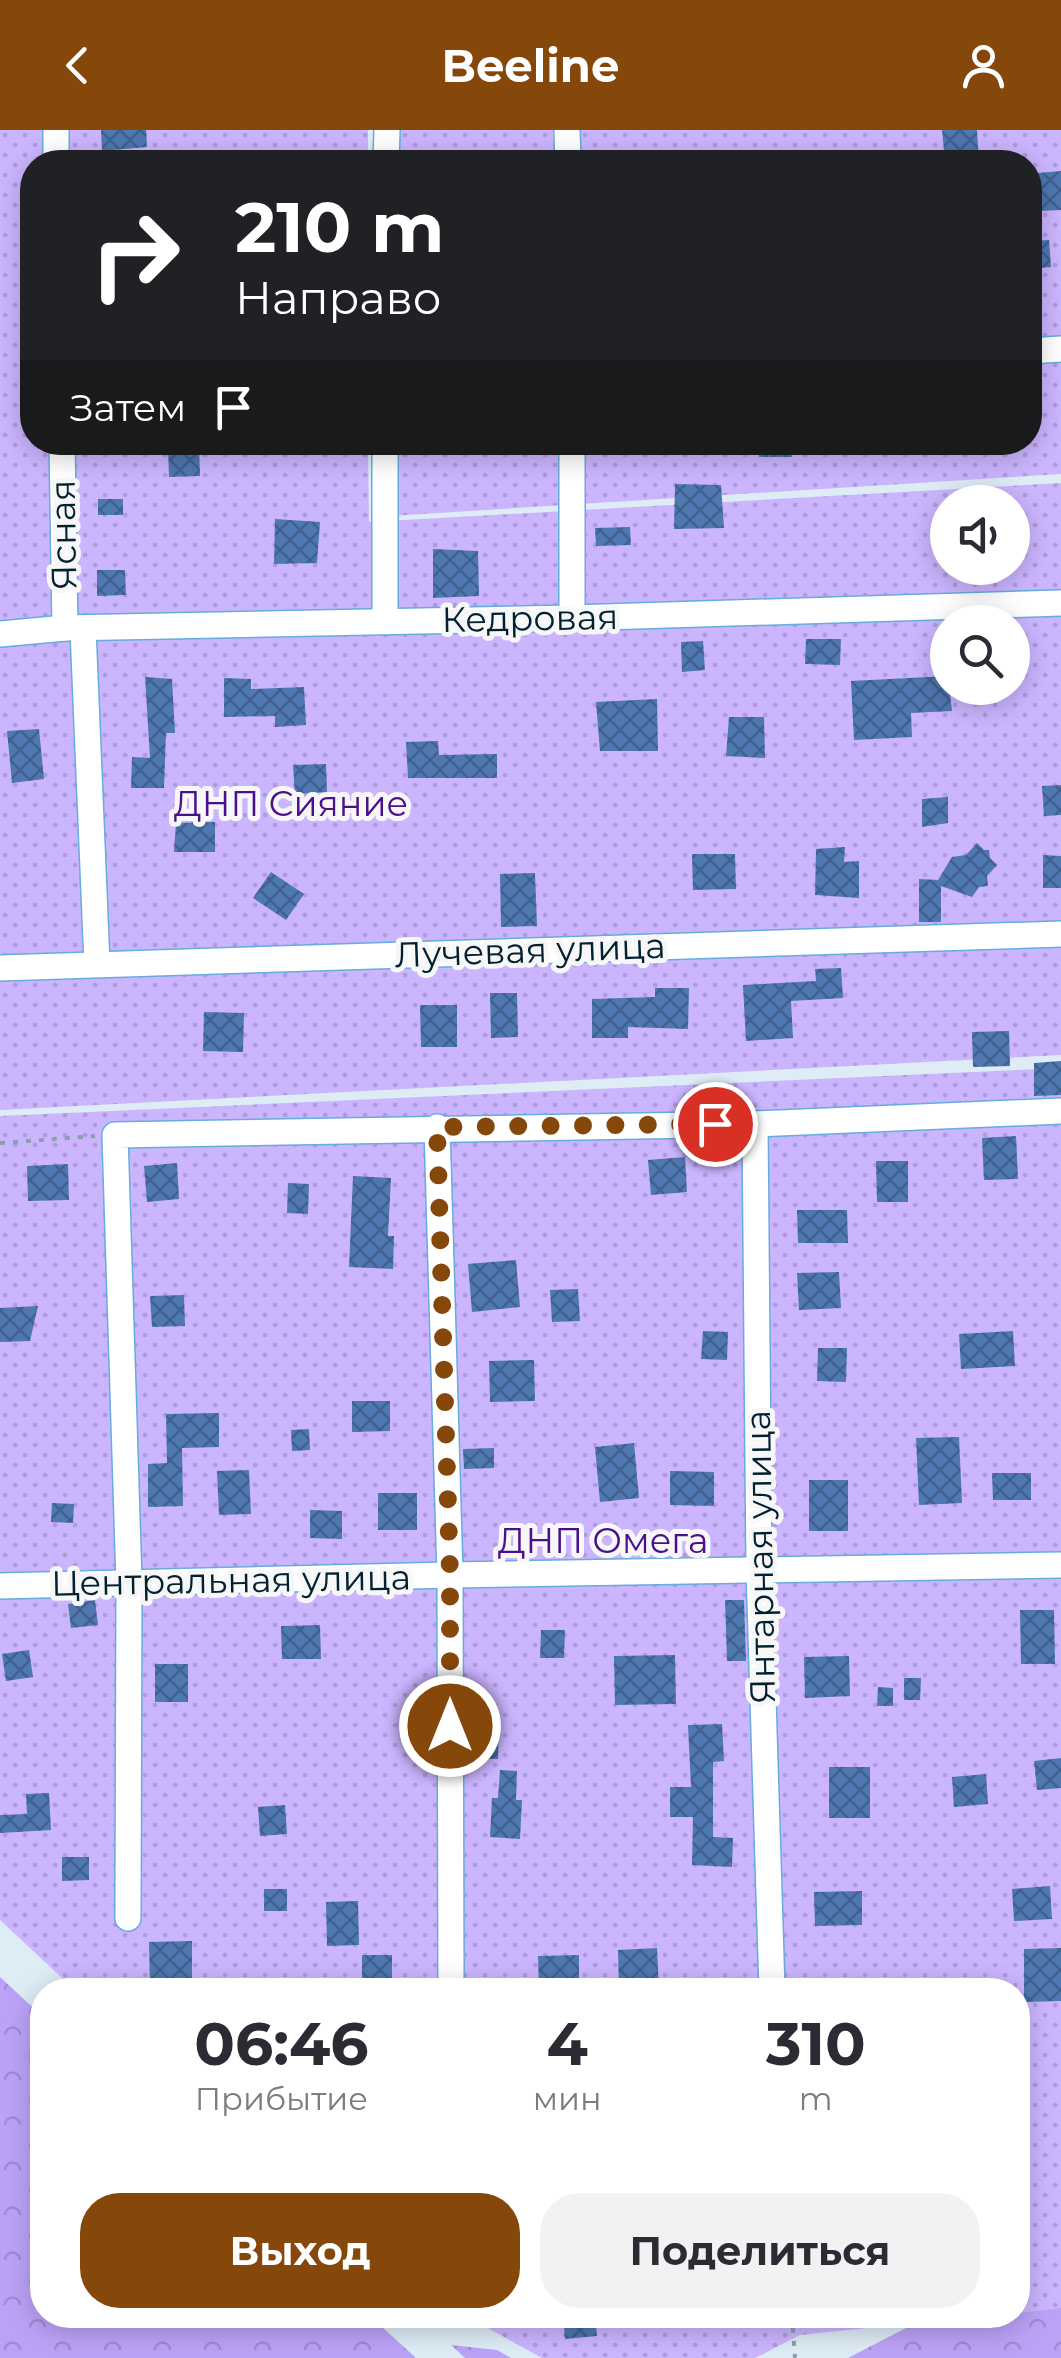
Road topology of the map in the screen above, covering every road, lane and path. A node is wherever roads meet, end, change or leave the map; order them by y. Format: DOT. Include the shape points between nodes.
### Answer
graph roads {
  1 [pos="63,455"];
  2 [pos="385,455"];
  3 [pos="572,455"];
  4 [pos="1061,602"];
  5 [pos="572,618"];
  6 [pos="384,622"];
  7 [pos="74,628"];
  8 [pos="0,634"];
  9 [pos="1061,934"];
  10 [pos="97,964"];
  11 [pos="0,968"];
  12 [pos="1061,1111"];
  13 [pos="755,1124"];
  14 [pos="437,1127"];
  15 [pos="116,1135"];
  16 [pos="0,1143"];
  17 [pos="1061,1565"];
  18 [pos="759,1569"];
  19 [pos="450,1575"];
  20 [pos="129,1582"];
  21 [pos="0,1586"];
  22 [pos="128,1918"];
  23 [pos="450,1978"];
  24 [pos="772,1978"];
  25 [pos="793,2328"];
  26 [pos="795,2358"];
  1 -- 7 [label="street, Ясная"];
  2 -- 6 [label="street"];
  3 -- 5 [label="street"];
  4 -- 5 [label="street, Кедровая"];
  5 -- 6 [label="street, Кедровая"];
  6 -- 7 [label="street, Кедровая"];
  7 -- 8 [label="street, Кедровая"];
  7 -- 10 [label="street, Ясная"];
  9 -- 10 [label="street, Лучевая улица"];
  10 -- 11 [label="street, Лучевая улица"];
  12 -- 13 [label="street"];
  13 -- 14 [label="street"];
  13 -- 18 [label="street, Янтарная улица"];
  14 -- 15 [label="street"];
  14 -- 19 [label="street"];
  15 -- 16 [label="path"];
  15 -- 20 [label="street"];
  17 -- 18 [label="street, Центральная улица"];
  18 -- 19 [label="street, Центральная улица"];
  18 -- 24 [label="street, Янтарная улица"];
  19 -- 20 [label="street, Центральная улица"];
  19 -- 23 [label="street"];
  20 -- 21 [label="street, Центральная улица"];
  20 -- 22 [label="street"];
  25 -- 26 [label="path"];
}
